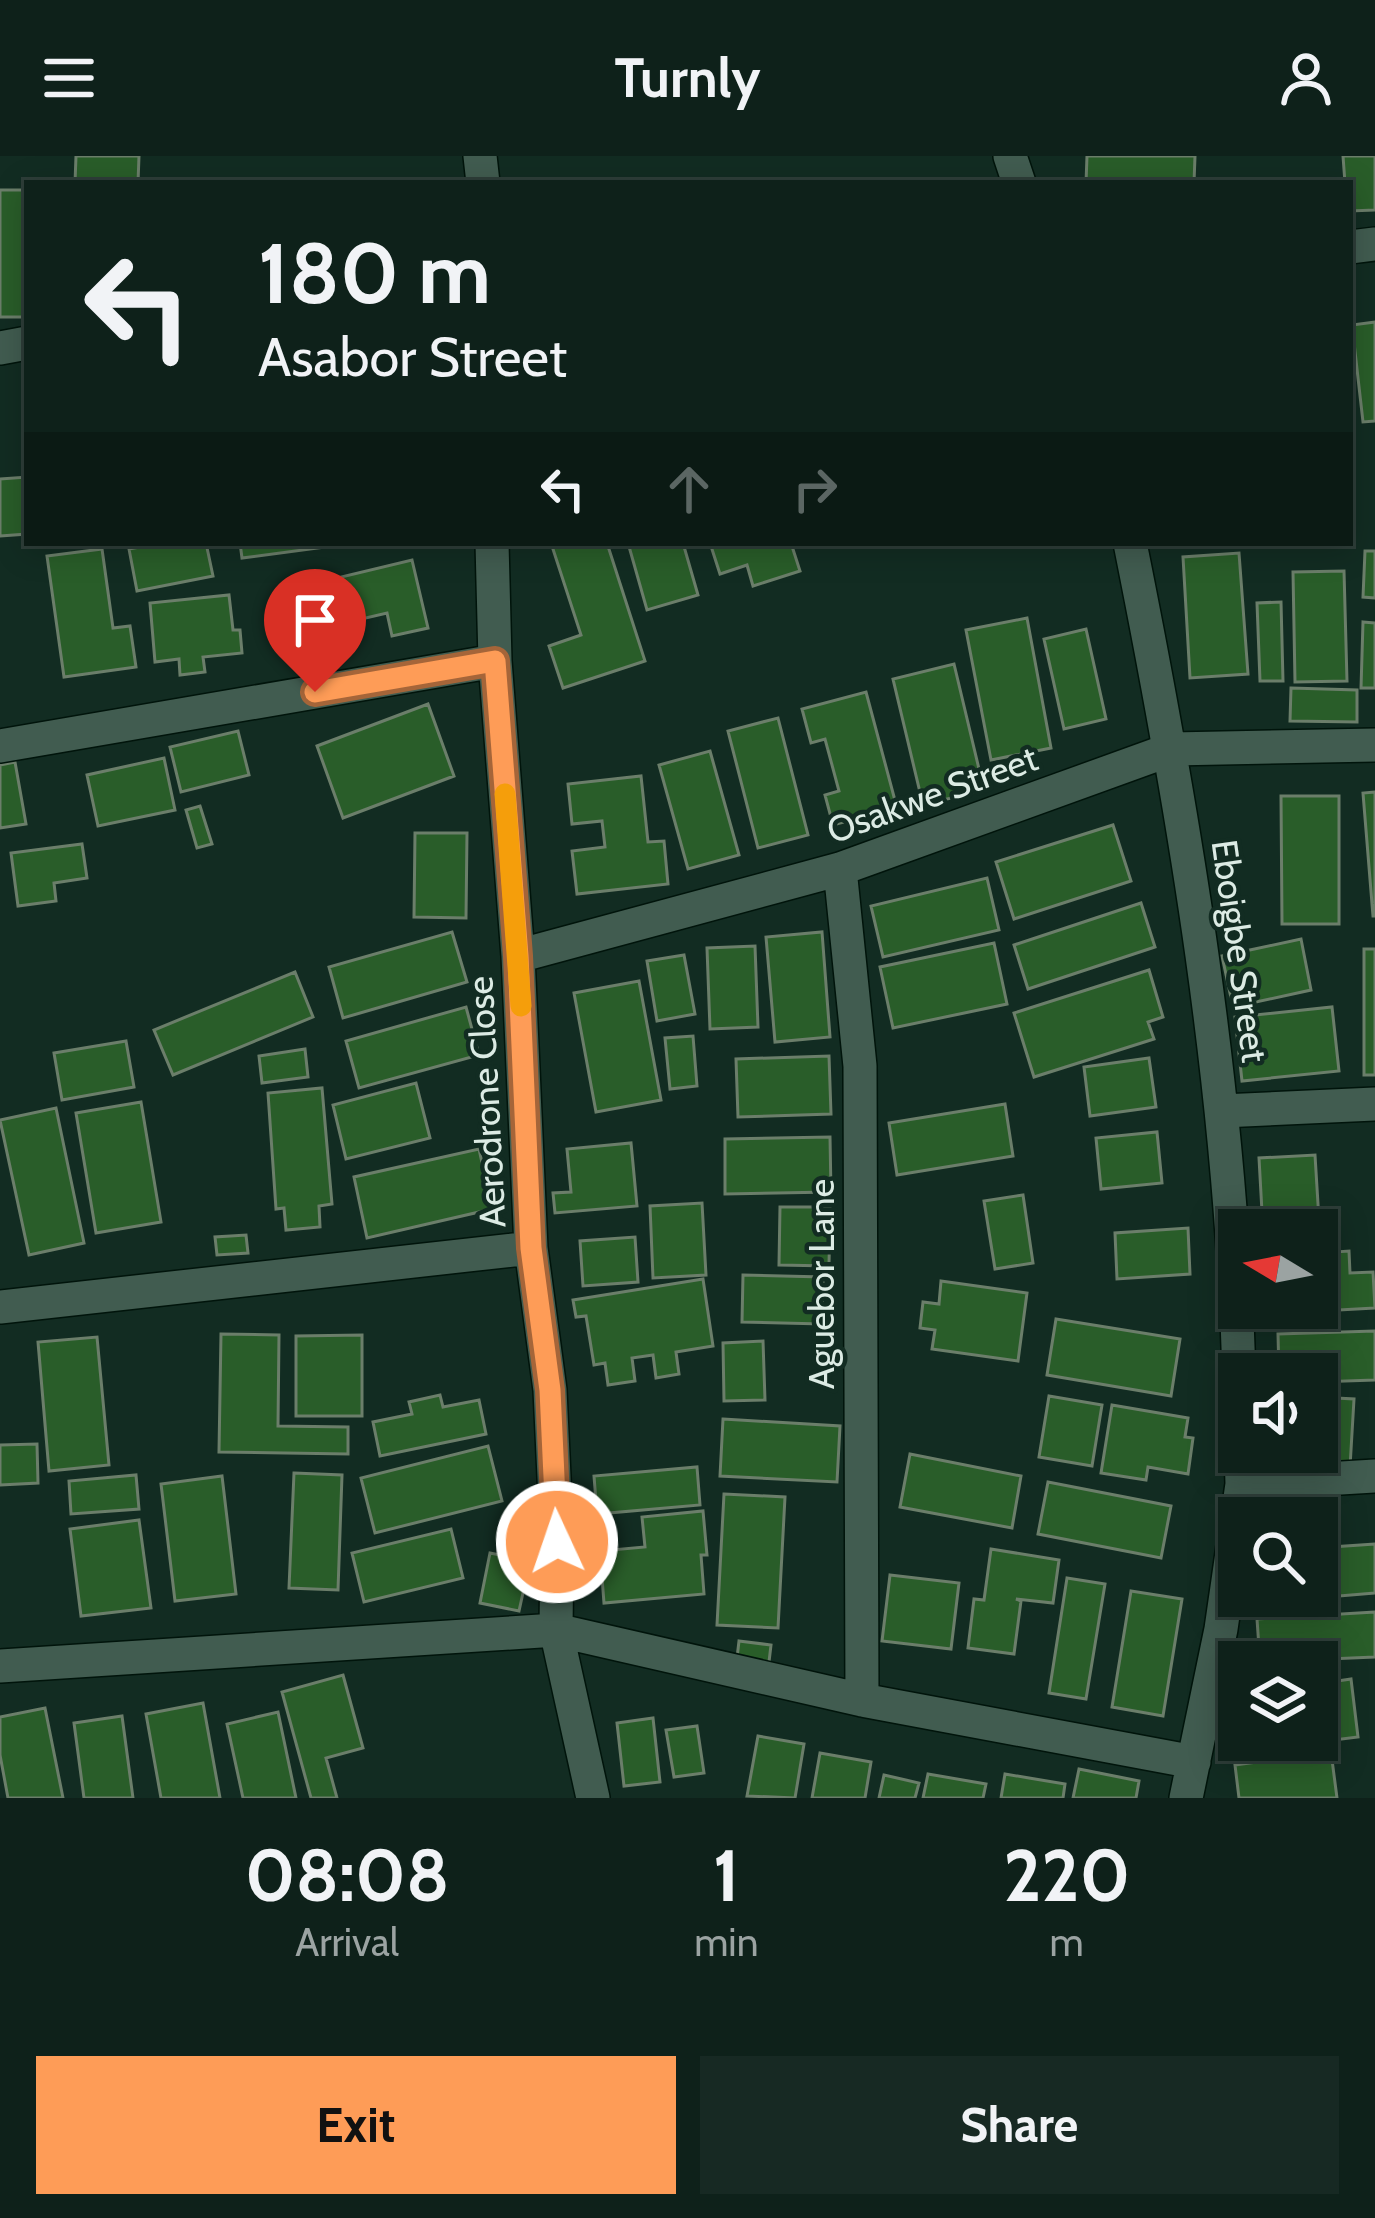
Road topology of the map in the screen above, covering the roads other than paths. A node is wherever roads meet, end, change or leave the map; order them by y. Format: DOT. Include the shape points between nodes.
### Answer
graph roads {
  1 [pos="492,546"];
  2 [pos="1131,546"];
  3 [pos="495,661"];
  4 [pos="1375,745"];
  5 [pos="0,746"];
  6 [pos="1172,749"];
  7 [pos="840,869"];
  8 [pos="518,956"];
  9 [pos="1375,1104"];
  10 [pos="1222,1111"];
  11 [pos="531,1248"];
  12 [pos="0,1307"];
  13 [pos="1238,1353"];
  14 [pos="1241,1473"];
  15 [pos="1325,1473"];
  16 [pos="1375,1476"];
  17 [pos="556,1630"];
  18 [pos="0,1666"];
  19 [pos="862,1700"];
  20 [pos="1194,1762"];
  21 [pos="593,1798"];
  22 [pos="1186,1798"];
  1 -- 3 [label="street, Aerodrone Close"];
  2 -- 6 [label="street, Eboigbe Street"];
  3 -- 5 [label="street"];
  3 -- 8 [label="street, Aerodrone Close"];
  4 -- 6 [label="street, Osakwe Street"];
  6 -- 7 [label="street, Osakwe Street"];
  6 -- 10 [label="street, Eboigbe Street"];
  7 -- 8 [label="street, Osakwe Street"];
  7 -- 19 [label="street, Aguebor Lane" via="860,1066"];
  8 -- 11 [label="street, Aerodrone Close"];
  9 -- 10 [label="street"];
  10 -- 13 [label="street, Eboigbe Street"];
  11 -- 12 [label="street"];
  11 -- 17 [label="street, Aerodrone Close" via="550,1390"];
  14 -- 20 [label="street"];
  15 -- 16 [label="street"];
  17 -- 18 [label="street"];
  17 -- 19 [label="street"];
  17 -- 21 [label="street, Aerodrone Close"];
  19 -- 20 [label="street"];
  20 -- 22 [label="street"];
}
